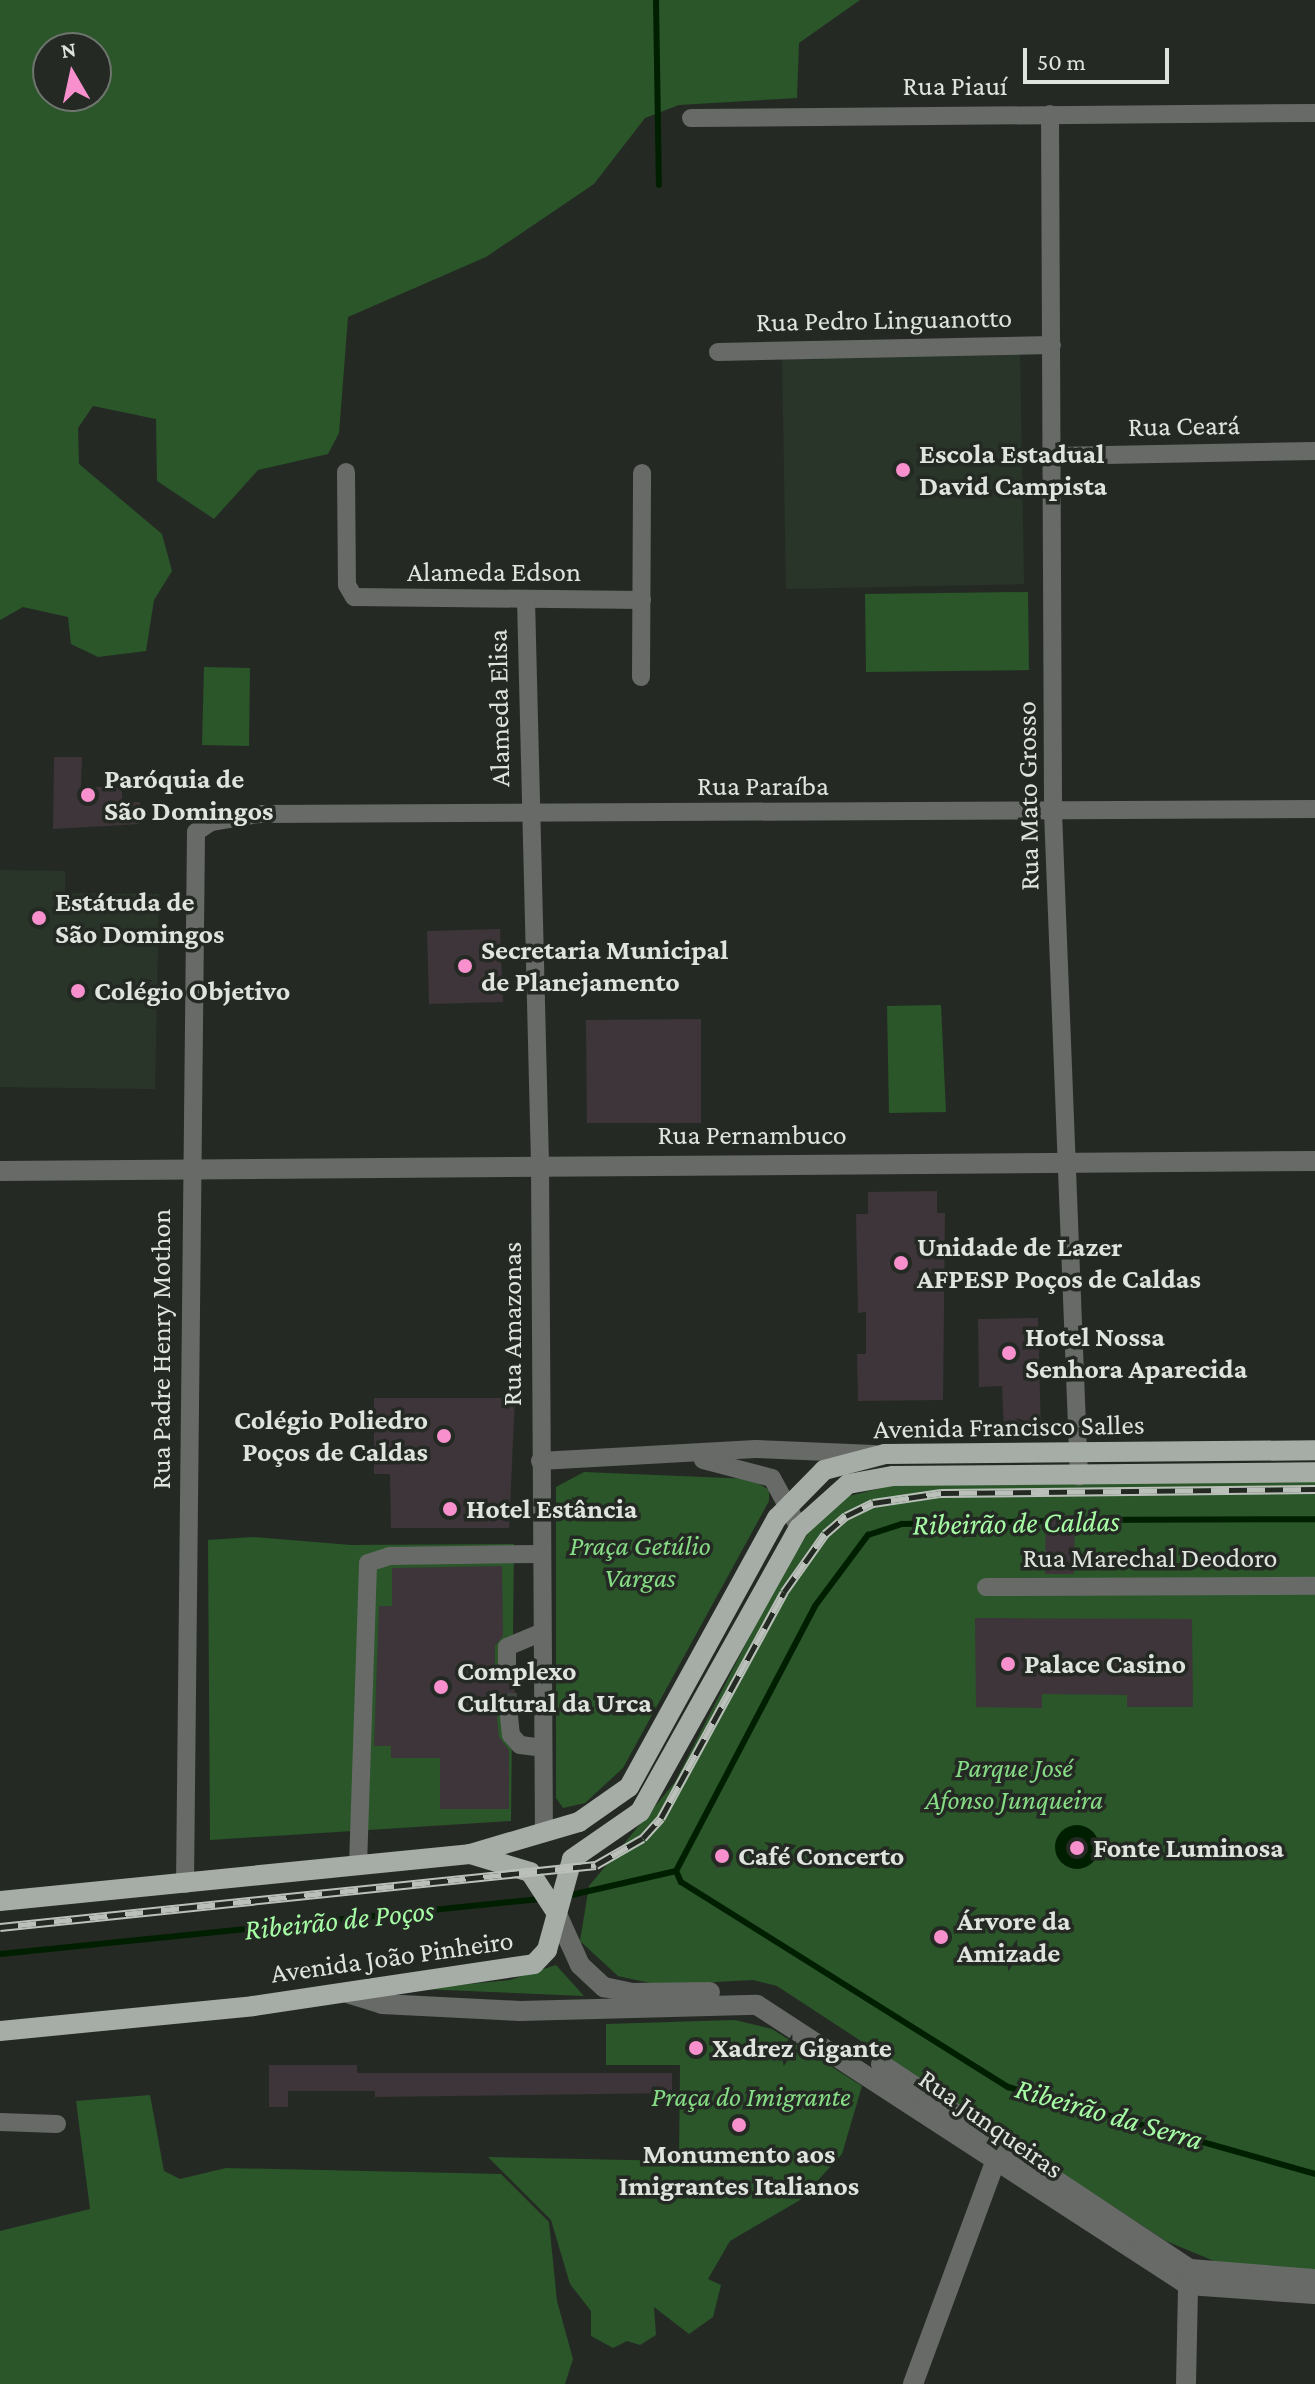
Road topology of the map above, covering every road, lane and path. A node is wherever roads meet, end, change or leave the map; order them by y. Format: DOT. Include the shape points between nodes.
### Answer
graph roads {
  1 [pos="1315,113"];
  2 [pos="1050,114"];
  3 [pos="691,118"];
  4 [pos="1052,345"];
  5 [pos="718,352"];
  6 [pos="1315,451"];
  7 [pos="1055,456"];
  8 [pos="346,472"];
  9 [pos="642,473"];
  10 [pos="526,599"];
  11 [pos="642,600"];
  12 [pos="641,677"];
  13 [pos="1315,809"];
  14 [pos="1053,812"];
  15 [pos="528,816"];
  16 [pos="211,822"];
  17 [pos="1069,1161"];
  18 [pos="1315,1161"];
  19 [pos="540,1164"];
  20 [pos="190,1167"];
  21 [pos="0,1171"];
  22 [pos="1315,1450"];
  23 [pos="885,1454"];
  24 [pos="1079,1454"];
  25 [pos="681,1457"];
  26 [pos="540,1461"];
  27 [pos="1315,1472"];
  28 [pos="1079,1476"];
  29 [pos="787,1503"];
  30 [pos="799,1528"];
  31 [pos="540,1554"];
  32 [pos="1315,1586"];
  33 [pos="986,1587"];
  34 [pos="540,1633"];
  35 [pos="507,1666"];
  36 [pos="508,1707"];
  37 [pos="543,1748"];
  38 [pos="544,1833"];
  39 [pos="470,1854"];
  40 [pos="358,1866"];
  41 [pos="185,1884"];
  42 [pos="552,1886"];
  43 [pos="0,1901"];
  44 [pos="558,1933"];
  45 [pos="350,1994"];
  46 [pos="0,2031"];
  47 [pos="0,2122"];
  48 [pos="57,2124"];
  49 [pos="998,2150"];
  50 [pos="1315,2279"];
  51 [pos="1188,2285"];
  52 [pos="1315,2294"];
  53 [pos="913,2384"];
  54 [pos="1186,2384"];
  1 -- 2 [label="street, Rua Piauí"];
  2 -- 3 [label="street, Rua Piauí"];
  2 -- 4 [label="street, Rua Mato Grosso"];
  4 -- 5 [label="street, Rua Pedro Linguanotto"];
  4 -- 7 [label="street, Rua Mato Grosso"];
  6 -- 7 [label="street, Rua Ceará"];
  7 -- 14 [label="street, Rua Mato Grosso"];
  8 -- 10 [label="street, Alameda Edson" via="349,592 362,600"];
  9 -- 11 [label="street"];
  10 -- 11 [label="street, Alameda Edson"];
  10 -- 15 [label="street, Alameda Elisa"];
  11 -- 12 [label="street"];
  13 -- 14 [label="street, Rua Paraíba"];
  14 -- 15 [label="street, Rua Paraíba"];
  14 -- 17 [label="street, Rua Mato Grosso"];
  15 -- 16 [label="street, Rua Paraíba" via="259,814"];
  15 -- 19 [label="street, Rua Amazonas"];
  16 -- 20 [label="street, Rua Padre Henry Mothon" via="196,832"];
  17 -- 18 [label="street, Rua Pernambuco"];
  17 -- 19 [label="street, Rua Pernambuco"];
  17 -- 24 [label="street, Rua Mato Grosso"];
  19 -- 20 [label="street, Rua Pernambuco"];
  19 -- 26 [label="street, Rua Amazonas"];
  20 -- 21 [label="street, Rua Pernambuco"];
  20 -- 41 [label="street, Rua Padre Henry Mothon"];
  22 -- 24 [label="main road, Avenida Francisco Salles"];
  23 -- 24 [label="main road, Avenida Francisco Salles"];
  23 -- 25 [label="street" via="756,1449"];
  23 -- 29 [label="main road, Avenida Francisco Salles" via="824,1470"];
  24 -- 28 [label="street, Rua Mato Grosso"];
  25 -- 26 [label="street"];
  25 -- 29 [label="street" via="755,1469 772,1478"];
  26 -- 31 [label="street, Rua Amazonas"];
  27 -- 28 [label="main road, Avenida Francisco Salles"];
  28 -- 30 [label="main road, Avenida Francisco Salles" via="870,1476 832,1492"];
  29 -- 30 [label="street"];
  29 -- 38 [label="main road, Avenida Francisco Salles" via="629,1787 604,1809"];
  30 -- 42 [label="main road, Avenida Francisco Salles" via="640,1812 579,1852"];
  31 -- 34 [label="street, Rua Amazonas"];
  31 -- 40 [label="street" via="389,1556 368,1563"];
  32 -- 33 [label="street, Rua Marechal Deodoro"];
  34 -- 35 [label="street" via="507,1647"];
  34 -- 37 [label="street, Rua Amazonas"];
  36 -- 37 [label="street" via="511,1735 520,1745"];
  37 -- 38 [label="street, Rua Amazonas"];
  38 -- 39 [label="main road, Avenida Francisco Salles"];
  39 -- 40 [label="main road"];
  39 -- 42 [label="main road" via="512,1862"];
  40 -- 41 [label="main road"];
  41 -- 43 [label="main road"];
  42 -- 44 [label="main road, Avenida João Pinheiro"];
  44 -- 45 [label="main road, Avenida João Pinheiro" via="540,1959 525,1967"];
  44 -- 49 [label="street, Rua Junqueiras" via="580,1965 604,1987 632,1993 760,1991 779,1998"];
  45 -- 46 [label="main road, Avenida João Pinheiro"];
  45 -- 49 [label="street, Rua Junqueiras" via="382,2004 495,2010 757,2005"];
  47 -- 48 [label="street"];
  49 -- 50 [label="street, Rua Junqueiras" via="1190,2269"];
  49 -- 51 [label="street, Rua Junqueiras" via="1057,2205"];
  49 -- 53 [label="street"];
  51 -- 52 [label="street, Rua Junqueiras"];
  51 -- 54 [label="street"];
}
